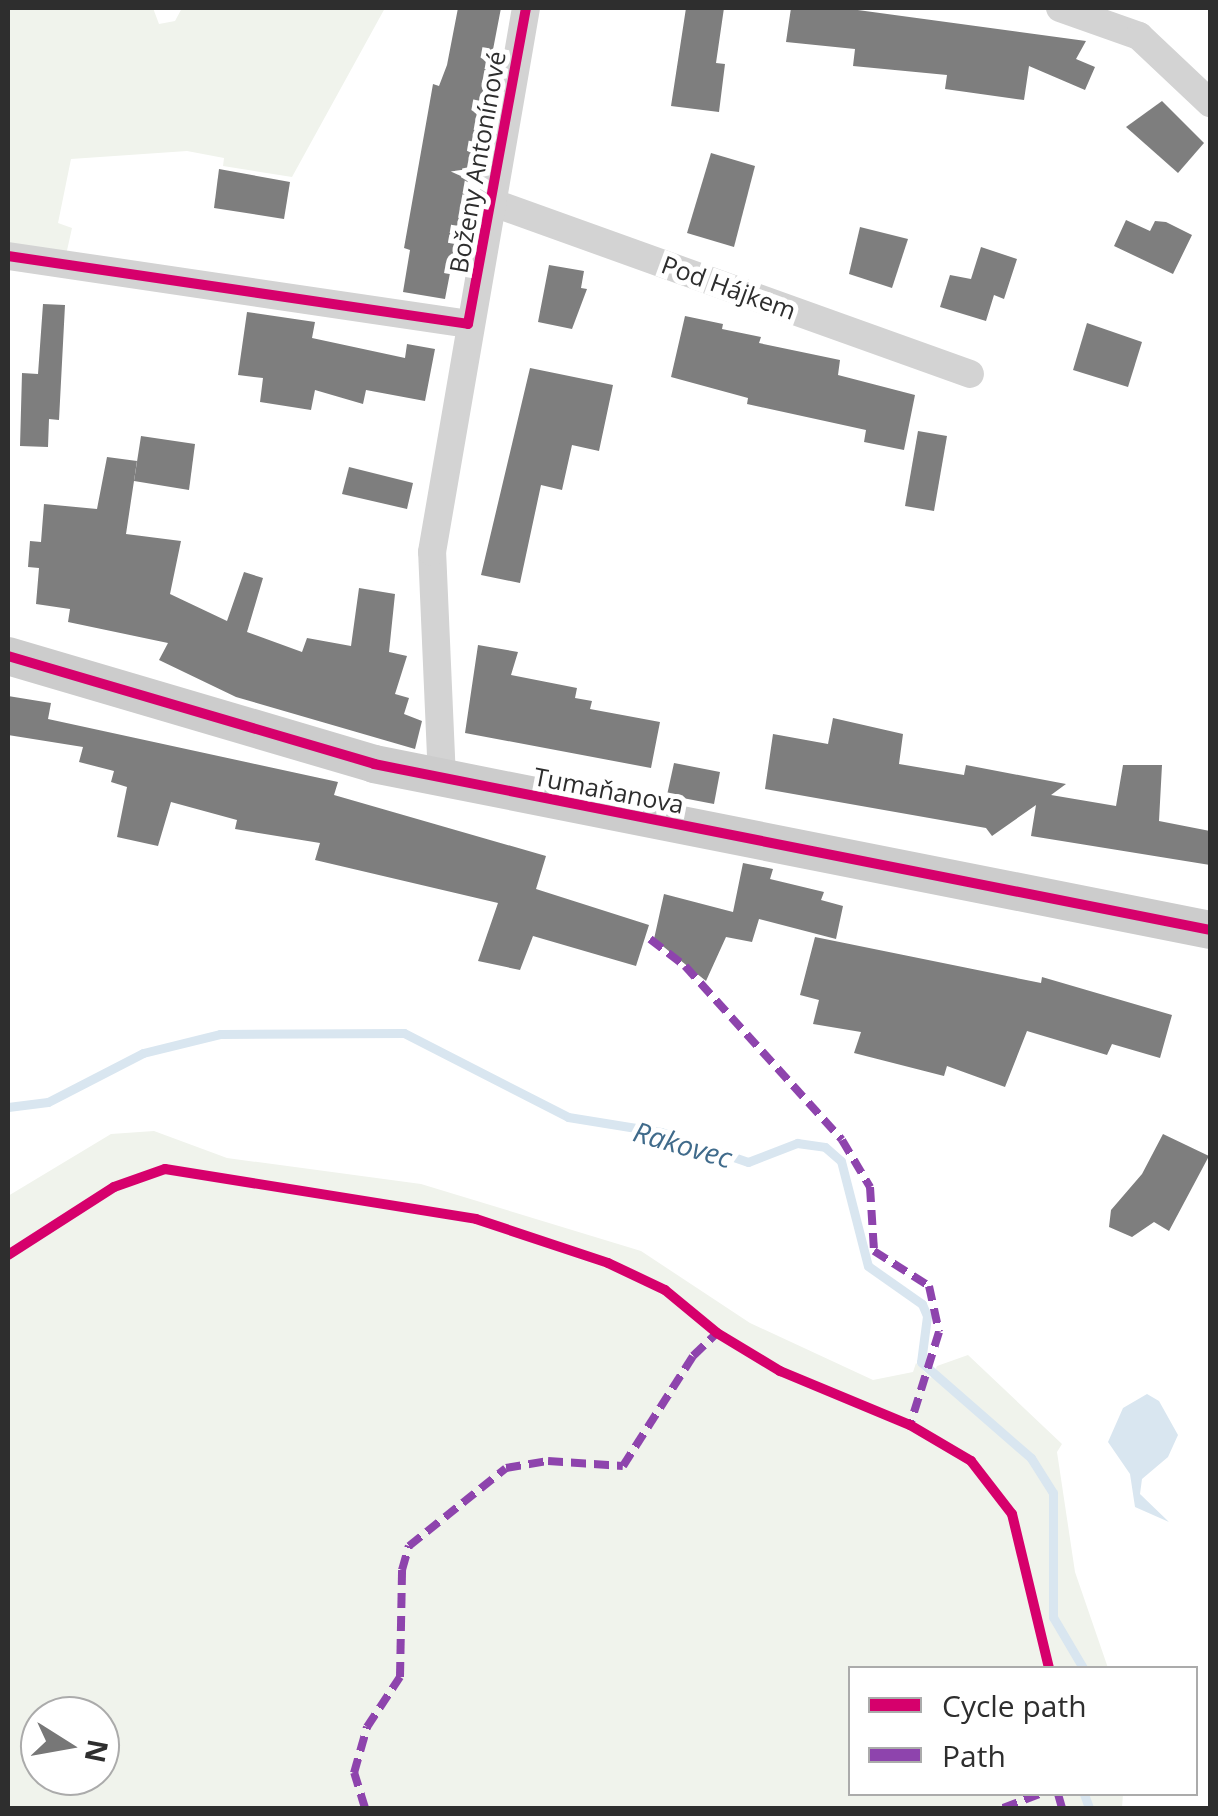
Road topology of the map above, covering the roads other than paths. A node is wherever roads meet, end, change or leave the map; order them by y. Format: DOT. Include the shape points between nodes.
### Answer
graph roads {
  1 [pos="526,8"];
  2 [pos="1068,8"];
  3 [pos="1210,103"];
  4 [pos="488,201"];
  5 [pos="8,256"];
  6 [pos="468,324"];
  7 [pos="970,374"];
  8 [pos="8,656"];
  9 [pos="442,779"];
  10 [pos="1210,930"];
  1 -- 4 [label="street, Boženy Antonínové"];
  2 -- 3 [label="street" via="1140,36"];
  4 -- 6 [label="street, Boženy Antonínové"];
  4 -- 7 [label="street, Pod Hájkem"];
  5 -- 6 [label="street"];
  6 -- 9 [label="street, Boženy Antonínové" via="432,552"];
  8 -- 9 [label="street, Tumaňanova"];
  9 -- 10 [label="street, Tumaňanova"];
}
